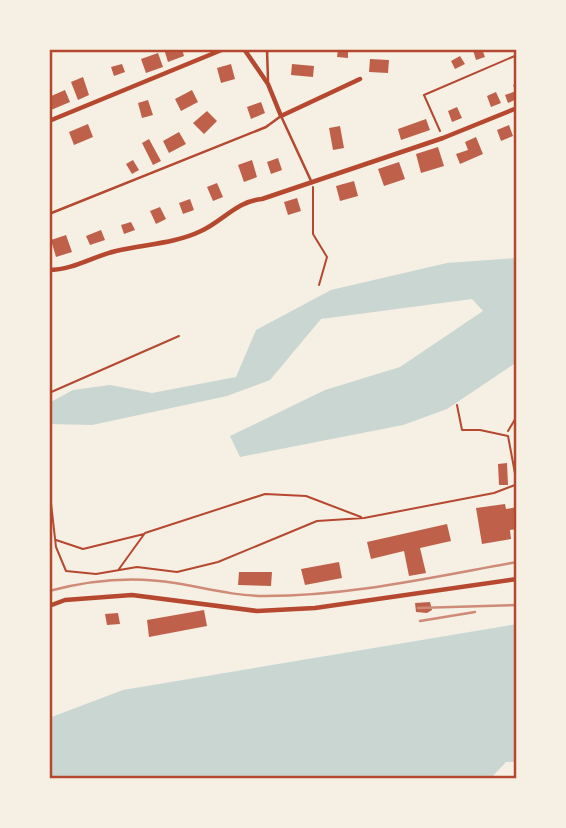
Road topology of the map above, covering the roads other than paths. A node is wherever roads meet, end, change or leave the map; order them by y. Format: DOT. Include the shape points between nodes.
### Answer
graph roads {
  1 [pos="224,49"];
  2 [pos="244,49"];
  3 [pos="267,49"];
  4 [pos="360,79"];
  5 [pos="268,84"];
  6 [pos="517,108"];
  7 [pos="281,116"];
  8 [pos="49,121"];
  9 [pos="312,183"];
  10 [pos="49,214"];
  11 [pos="49,270"];
  12 [pos="517,579"];
  13 [pos="49,606"];
  1 -- 8 [label="street"];
  2 -- 5 [label="street"];
  3 -- 5 [label="lane"];
  4 -- 7 [label="street"];
  5 -- 7 [label="street"];
  6 -- 9 [label="street"];
  7 -- 9 [label="lane"];
  7 -- 10 [label="lane" via="266,127"];
  9 -- 11 [label="street" via="247,200 186,238 117,250"];
  12 -- 13 [label="street" via="315,608 269,610 132,595 65,600"];
}
